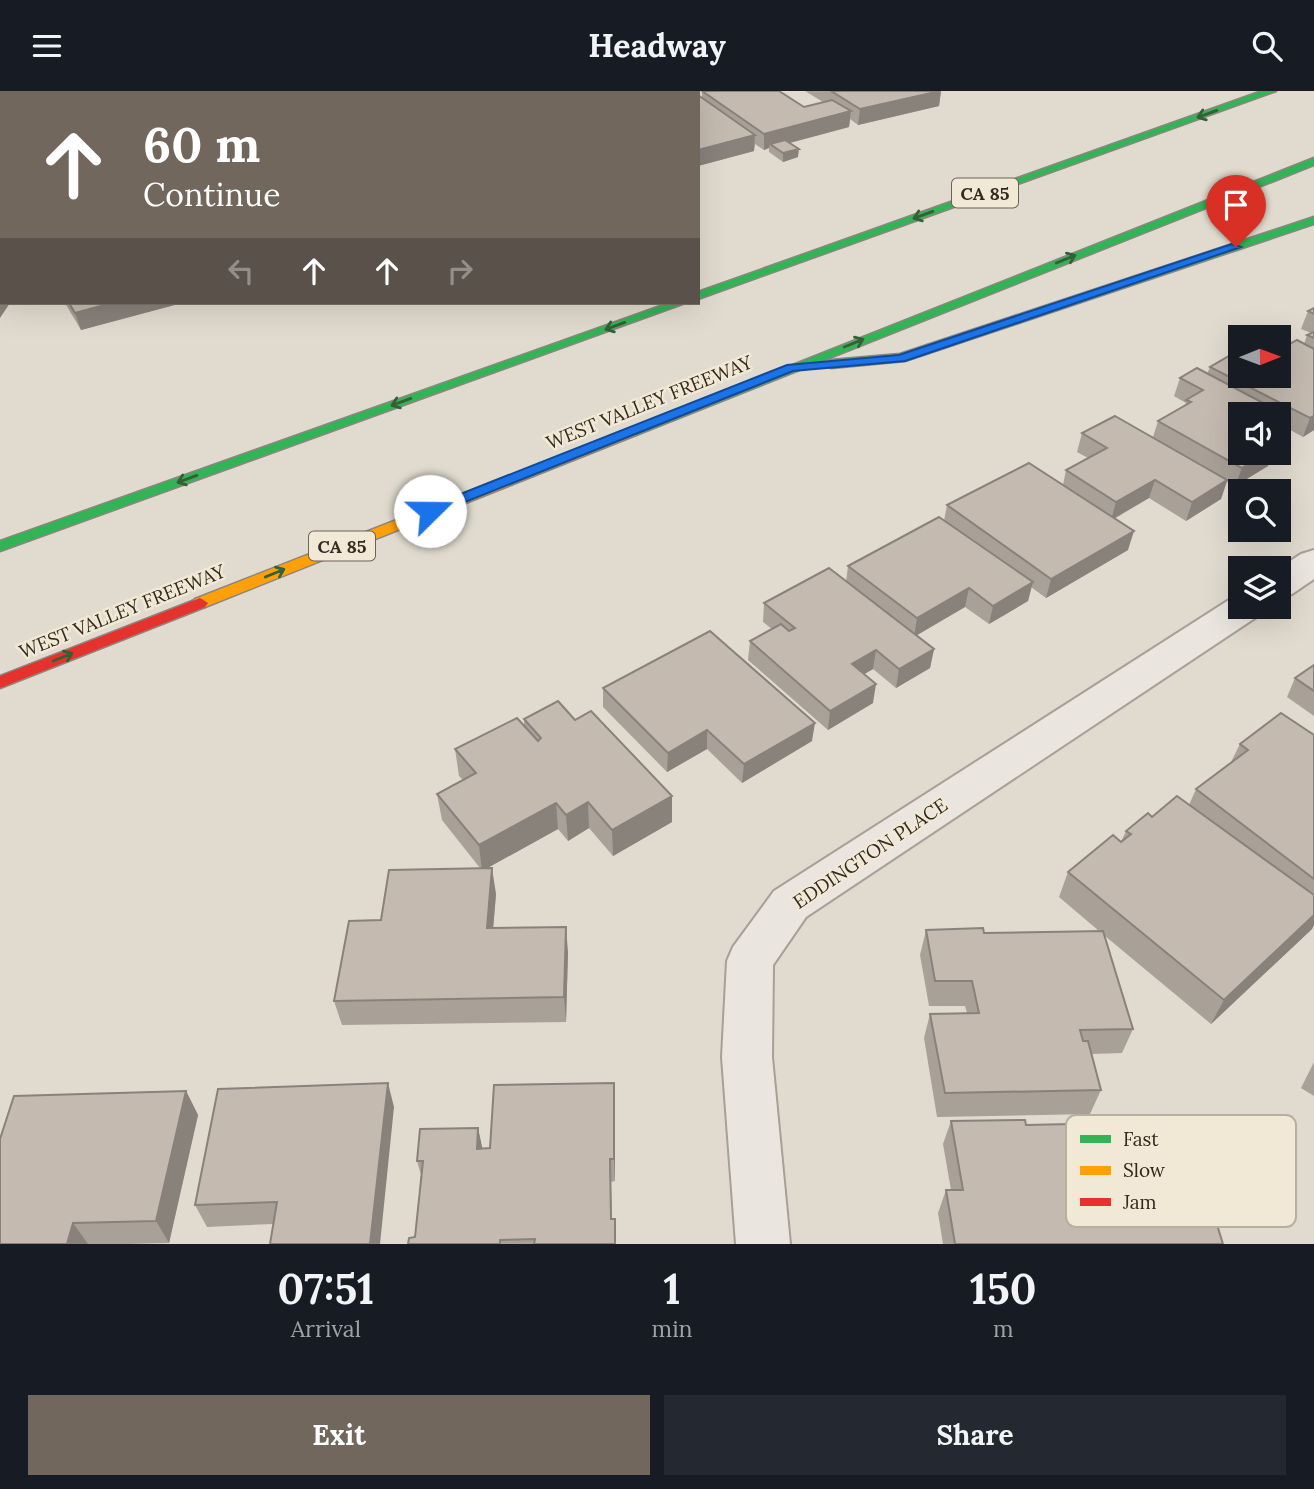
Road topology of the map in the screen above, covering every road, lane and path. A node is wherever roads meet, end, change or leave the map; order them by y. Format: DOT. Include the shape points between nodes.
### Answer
graph roads {
  1 [pos="1271,91"];
  2 [pos="1314,161"];
  3 [pos="1314,220"];
  4 [pos="700,295"];
  5 [pos="673,305"];
  6 [pos="791,368"];
  7 [pos="0,546"];
  8 [pos="1314,562"];
  9 [pos="1291,577"];
  10 [pos="1228,618"];
  11 [pos="0,682"];
  12 [pos="763,1244"];
  1 -- 4 [label="highway, CA 85, one-way"];
  6 -- 2 [label="highway, WEST VALLEY FREEWAY / CA 85, one-way"];
  3 -- 6 [label="highway" via="901,358"];
  5 -- 7 [label="highway, one-way"];
  11 -- 6 [label="highway, WEST VALLEY FREEWAY / CA 85, one-way"];
  8 -- 9 [label="street"];
  10 -- 12 [label="street, EDDINGTON PLACE" via="790,904 750,961 747,1057"];
}
